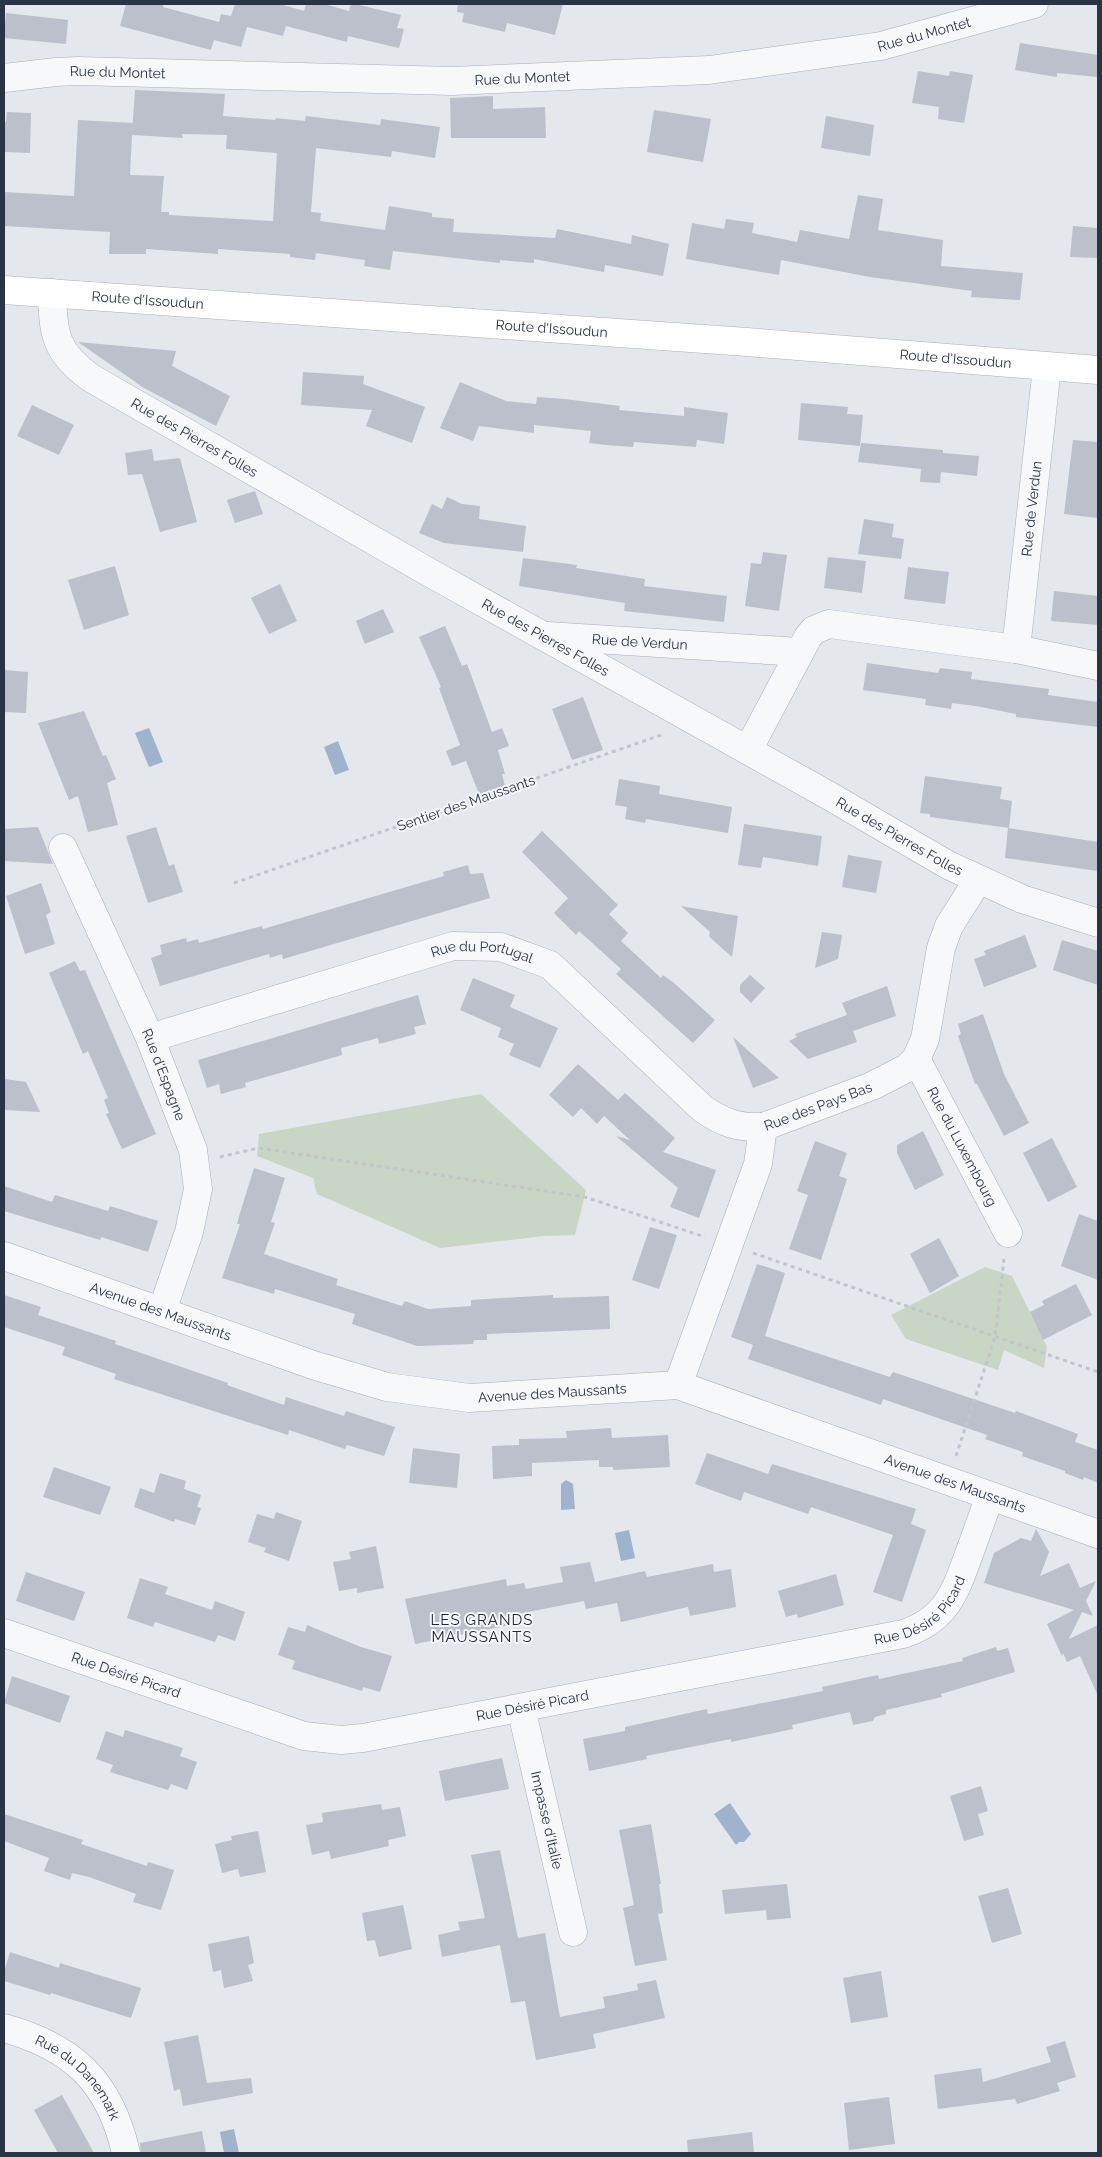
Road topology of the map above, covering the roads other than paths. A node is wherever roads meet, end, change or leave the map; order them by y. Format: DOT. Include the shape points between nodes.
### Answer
graph roads {
  1 [pos="1034,4"];
  2 [pos="4,78"];
  3 [pos="4,290"];
  4 [pos="52,293"];
  5 [pos="1047,367"];
  6 [pos="1098,370"];
  7 [pos="542,636"];
  8 [pos="1016,649"];
  9 [pos="799,652"];
  10 [pos="1098,666"];
  11 [pos="748,750"];
  12 [pos="63,848"];
  13 [pos="978,880"];
  14 [pos="1098,923"];
  15 [pos="150,1038"];
  16 [pos="916,1059"];
  17 [pos="763,1127"];
  18 [pos="1008,1233"];
  19 [pos="4,1256"];
  20 [pos="162,1311"];
  21 [pos="678,1385"];
  22 [pos="990,1496"];
  23 [pos="1098,1534"];
  24 [pos="4,1633"];
  25 [pos="521,1708"];
  26 [pos="573,1932"];
  27 [pos="4,2028"];
  28 [pos="126,2153"];
  1 -- 2 [label="street, Rue du Montet" via="881,46 709,70 452,81 78,71"];
  3 -- 4 [label="main road, Route d'Issoudun"];
  4 -- 5 [label="main road, Route d'Issoudun" via="737,341"];
  4 -- 7 [label="street, Rue des Pierres Folles" via="52,319 59,344 76,368"];
  5 -- 6 [label="main road, Route d'Issoudun"];
  5 -- 8 [label="street, Rue de Verdun"];
  7 -- 9 [label="street, Rue de Verdun"];
  7 -- 11 [label="street, Rue des Pierres Folles"];
  8 -- 9 [label="street" via="829,624 814,630"];
  8 -- 10 [label="street"];
  9 -- 11 [label="street"];
  11 -- 13 [label="street, Rue des Pierres Folles"];
  12 -- 15 [label="street, Rue d'Espagne"];
  13 -- 14 [label="street, Rue des Pierres Folles" via="1022,899"];
  13 -- 16 [label="street, Rue des Pays Bas" via="941,948 925,1039"];
  15 -- 17 [label="street, Rue du Portugal" via="453,946 501,947 550,965 703,1109 735,1126"];
  15 -- 20 [label="street, Rue d'Espagne" via="193,1150 198,1189 189,1232"];
  16 -- 17 [label="street, Rue des Pays Bas" via="899,1074"];
  16 -- 18 [label="street, Rue du Luxembourg"];
  17 -- 21 [label="street, Rue des Pays Bas" via="758,1164"];
  19 -- 20 [label="street, Avenue des Maussants"];
  20 -- 21 [label="street, Avenue des Maussants" via="314,1365 387,1387 469,1398"];
  21 -- 22 [label="street, Avenue des Maussants"];
  22 -- 23 [label="street, Avenue des Maussants"];
  22 -- 25 [label="street, Rue Désiré Picard" via="956,1591 944,1607 916,1629"];
  24 -- 25 [label="street, Rue Désiré Picard" via="281,1729 322,1739 364,1738"];
  25 -- 26 [label="street, Impasse d'Italie"];
  27 -- 28 [label="street, Rue du Danemark" via="52,2046 86,2071 100,2088 115,2117"];
}
